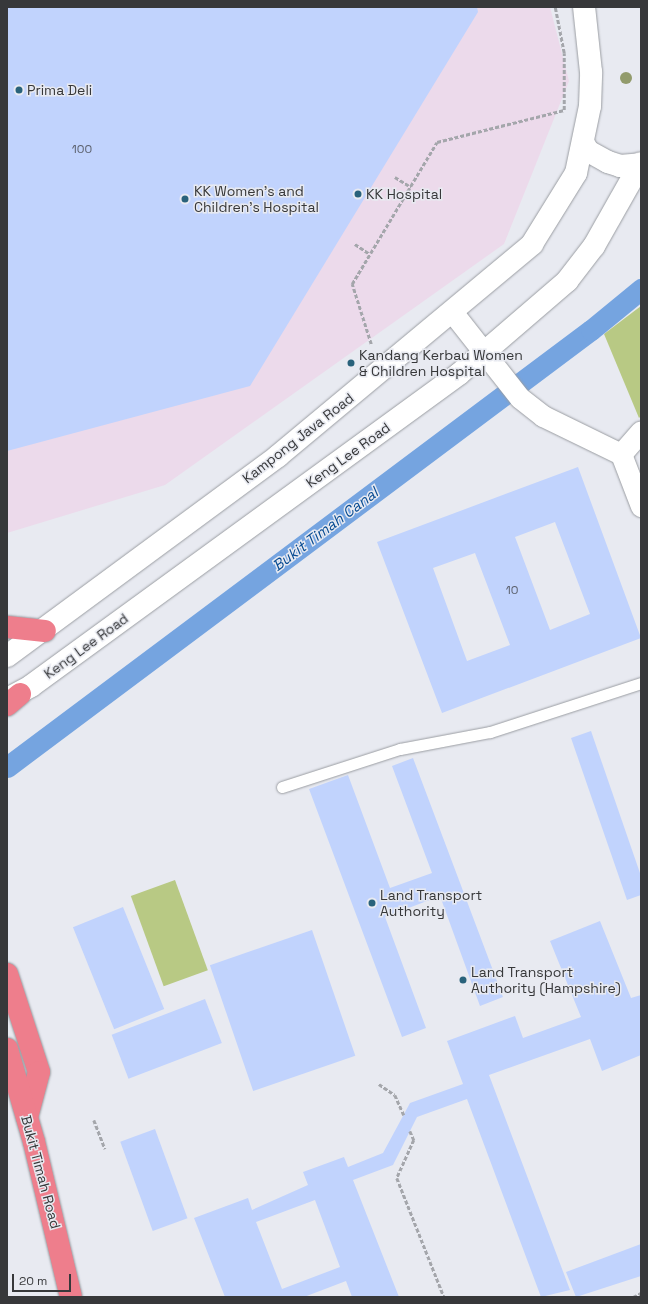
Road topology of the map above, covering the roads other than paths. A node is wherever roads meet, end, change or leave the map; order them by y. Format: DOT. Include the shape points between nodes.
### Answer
graph roads {
  1 [pos="584,7"];
  2 [pos="582,142"];
  3 [pos="641,163"];
  4 [pos="452,313"];
  5 [pos="483,352"];
  6 [pos="641,431"];
  7 [pos="621,454"];
  8 [pos="641,506"];
  9 [pos="7,627"];
  10 [pos="45,631"];
  11 [pos="7,656"];
  12 [pos="641,683"];
  13 [pos="11,699"];
  14 [pos="282,788"];
  15 [pos="7,974"];
  16 [pos="7,1049"];
  17 [pos="27,1118"];
  18 [pos="71,1297"];
  1 -- 2 [label="main road, Kampong Java Road" via="592,72"];
  2 -- 3 [label="main road" via="588,151 608,162 620,166"];
  2 -- 4 [label="main road, Kampong Java Road" via="576,173 532,244"];
  3 -- 5 [label="main road, Keng Lee Road" via="594,246 567,281"];
  4 -- 5 [label="street"];
  4 -- 10 [label="main road, Kampong Java Road" via="278,456"];
  5 -- 7 [label="street" via="520,398 543,416"];
  5 -- 13 [label="main road, Keng Lee Road" via="459,374"];
  6 -- 7 [label="street"];
  7 -- 8 [label="street"];
  9 -- 10 [label="highway"];
  10 -- 11 [label="main road, Kampong Java Road"];
  12 -- 14 [label="lane" via="490,732 400,749"];
  15 -- 17 [label="highway" via="39,1072"];
  16 -- 17 [label="highway, Bukit Timah Road"];
  17 -- 18 [label="highway, Bukit Timah Road"];
}
